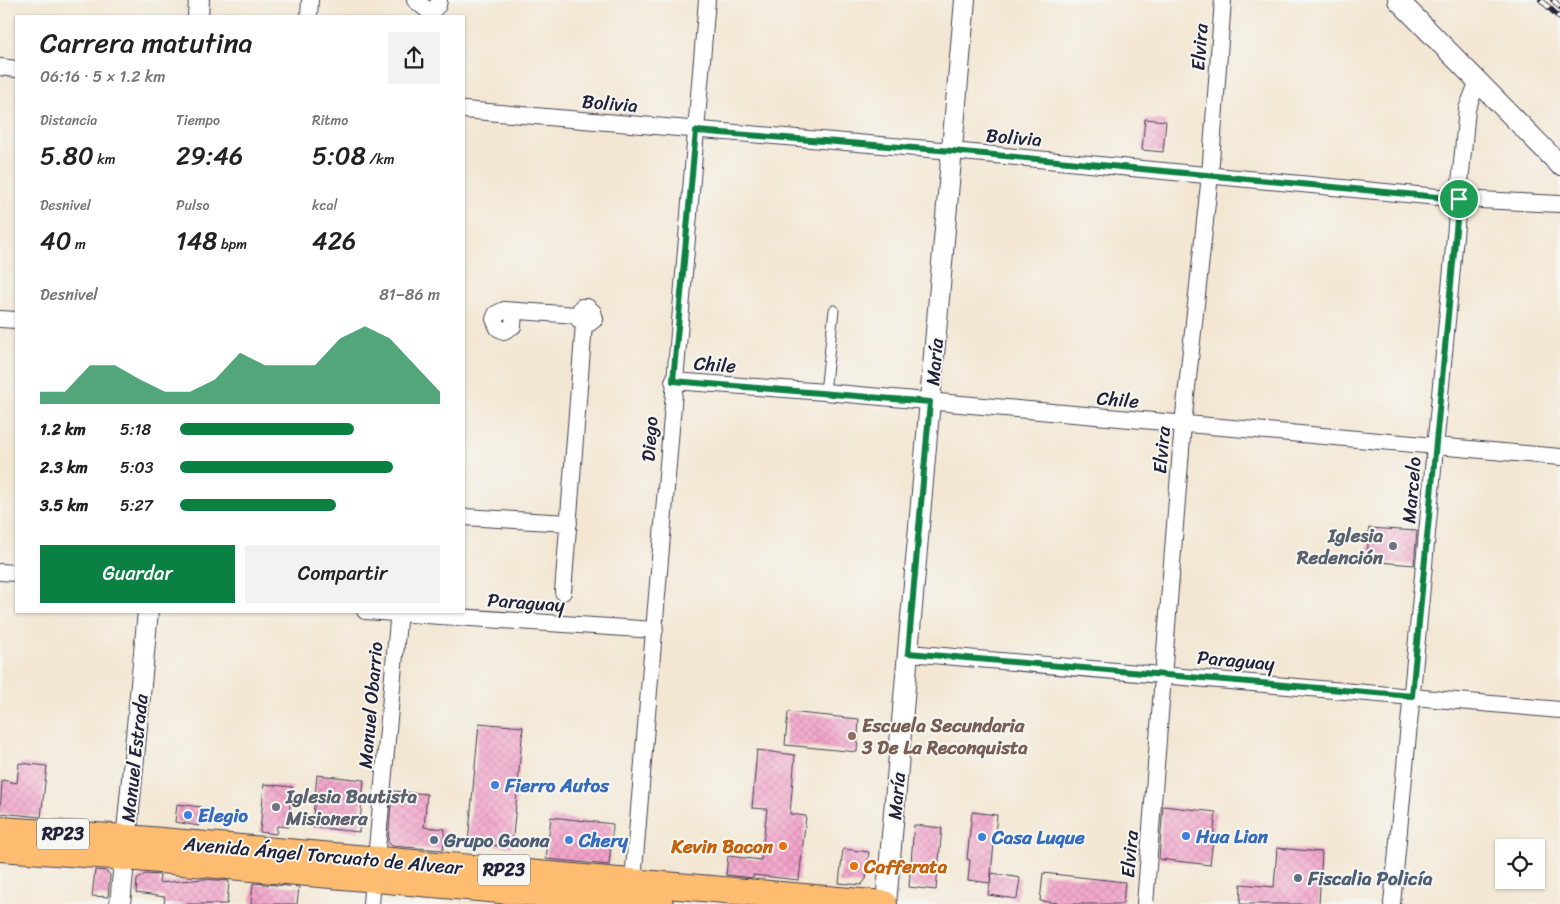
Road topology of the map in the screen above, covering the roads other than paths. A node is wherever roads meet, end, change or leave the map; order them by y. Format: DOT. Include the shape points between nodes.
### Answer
graph roads {
  1 [pos="199,0"];
  2 [pos="310,0"];
  3 [pos="415,0"];
  4 [pos="439,0"];
  5 [pos="707,0"];
  6 [pos="965,0"];
  7 [pos="1223,0"];
  8 [pos="1398,0"];
  9 [pos="198,15"];
  10 [pos="309,15"];
  11 [pos="0,67"];
  12 [pos="15,69"];
  13 [pos="1478,81"];
  14 [pos="465,110"];
  15 [pos="696,131"];
  16 [pos="952,151"];
  17 [pos="1560,165"];
  18 [pos="1210,175"];
  19 [pos="1459,199"];
  20 [pos="1560,204"];
  21 [pos="834,310"];
  22 [pos="514,312"];
  23 [pos="0,319"];
  24 [pos="15,320"];
  25 [pos="673,381"];
  26 [pos="825,392"];
  27 [pos="930,402"];
  28 [pos="1183,424"];
  29 [pos="1434,446"];
  30 [pos="1560,457"];
  31 [pos="465,517"];
  32 [pos="569,523"];
  33 [pos="0,572"];
  34 [pos="15,574"];
  35 [pos="563,592"];
  36 [pos="148,613"];
  37 [pos="399,613"];
  38 [pos="655,630"];
  39 [pos="908,653"];
  40 [pos="1163,674"];
  41 [pos="1412,696"];
  42 [pos="1560,710"];
  43 [pos="0,830"];
  44 [pos="126,847"];
  45 [pos="0,848"];
  46 [pos="374,881"];
  47 [pos="629,896"];
  48 [pos="120,904"];
  49 [pos="660,904"];
  50 [pos="885,904"];
  51 [pos="1145,904"];
  52 [pos="1392,904"];
  1 -- 9 [label="street"];
  2 -- 10 [label="street"];
  3 -- 4 [label="street" via="426,9 433,10"];
  5 -- 15 [label="street, Diego"];
  6 -- 16 [label="street, María"];
  7 -- 18 [label="street, Elvira"];
  8 -- 13 [label="street"];
  11 -- 12 [label="street"];
  13 -- 17 [label="street"];
  13 -- 19 [label="street, Marcelo" via="1467,109"];
  14 -- 15 [label="street, Bolivia"];
  15 -- 16 [label="street, Bolivia"];
  15 -- 25 [label="street, Diego"];
  16 -- 18 [label="street, Bolivia"];
  16 -- 27 [label="street, María"];
  18 -- 19 [label="street, Bolivia"];
  18 -- 28 [label="street, Elvira"];
  19 -- 20 [label="street, Bolivia"];
  19 -- 29 [label="street, Marcelo"];
  21 -- 26 [label="lane"];
  22 -- 32 [label="street" via="580,320"];
  23 -- 24 [label="street"];
  25 -- 26 [label="street, Chile"];
  25 -- 38 [label="street, Diego"];
  26 -- 27 [label="street, Chile"];
  27 -- 28 [label="street, Chile"];
  27 -- 39 [label="street, María"];
  28 -- 29 [label="street, Chile"];
  28 -- 40 [label="street, Elvira"];
  29 -- 30 [label="street, Chile"];
  29 -- 41 [label="street, Marcelo"];
  31 -- 32 [label="street"];
  32 -- 35 [label="street"];
  33 -- 34 [label="street"];
  36 -- 44 [label="street, Manuel Estrada"];
  37 -- 38 [label="street, Paraguay"];
  37 -- 46 [label="street, Manuel Obarrio"];
  38 -- 47 [label="street, Diego"];
  39 -- 40 [label="street, Paraguay"];
  39 -- 50 [label="street, María"];
  40 -- 41 [label="street, Paraguay"];
  40 -- 51 [label="street, Elvira"];
  41 -- 42 [label="street, Paraguay"];
  41 -- 52 [label="street, Marcelo"];
  43 -- 44 [label="main road, Avenida Ángel Torcuato de Alvear / RP23"];
  44 -- 45 [label="main road, Avenida Ángel Torcuato de Alvear / RP23"];
  44 -- 46 [label="main road, Avenida Ángel Torcuato de Alvear / RP23"];
  44 -- 48 [label="street, Manuel Estrada"];
  46 -- 47 [label="main road, Avenida Ángel Torcuato de Alvear / RP23"];
  47 -- 49 [label="main road, Avenida Ángel Torcuato de Alvear / RP23"];
  47 -- 50 [label="main road, Avenida Ángel Torcuato de Alvear / RP23"];
}
